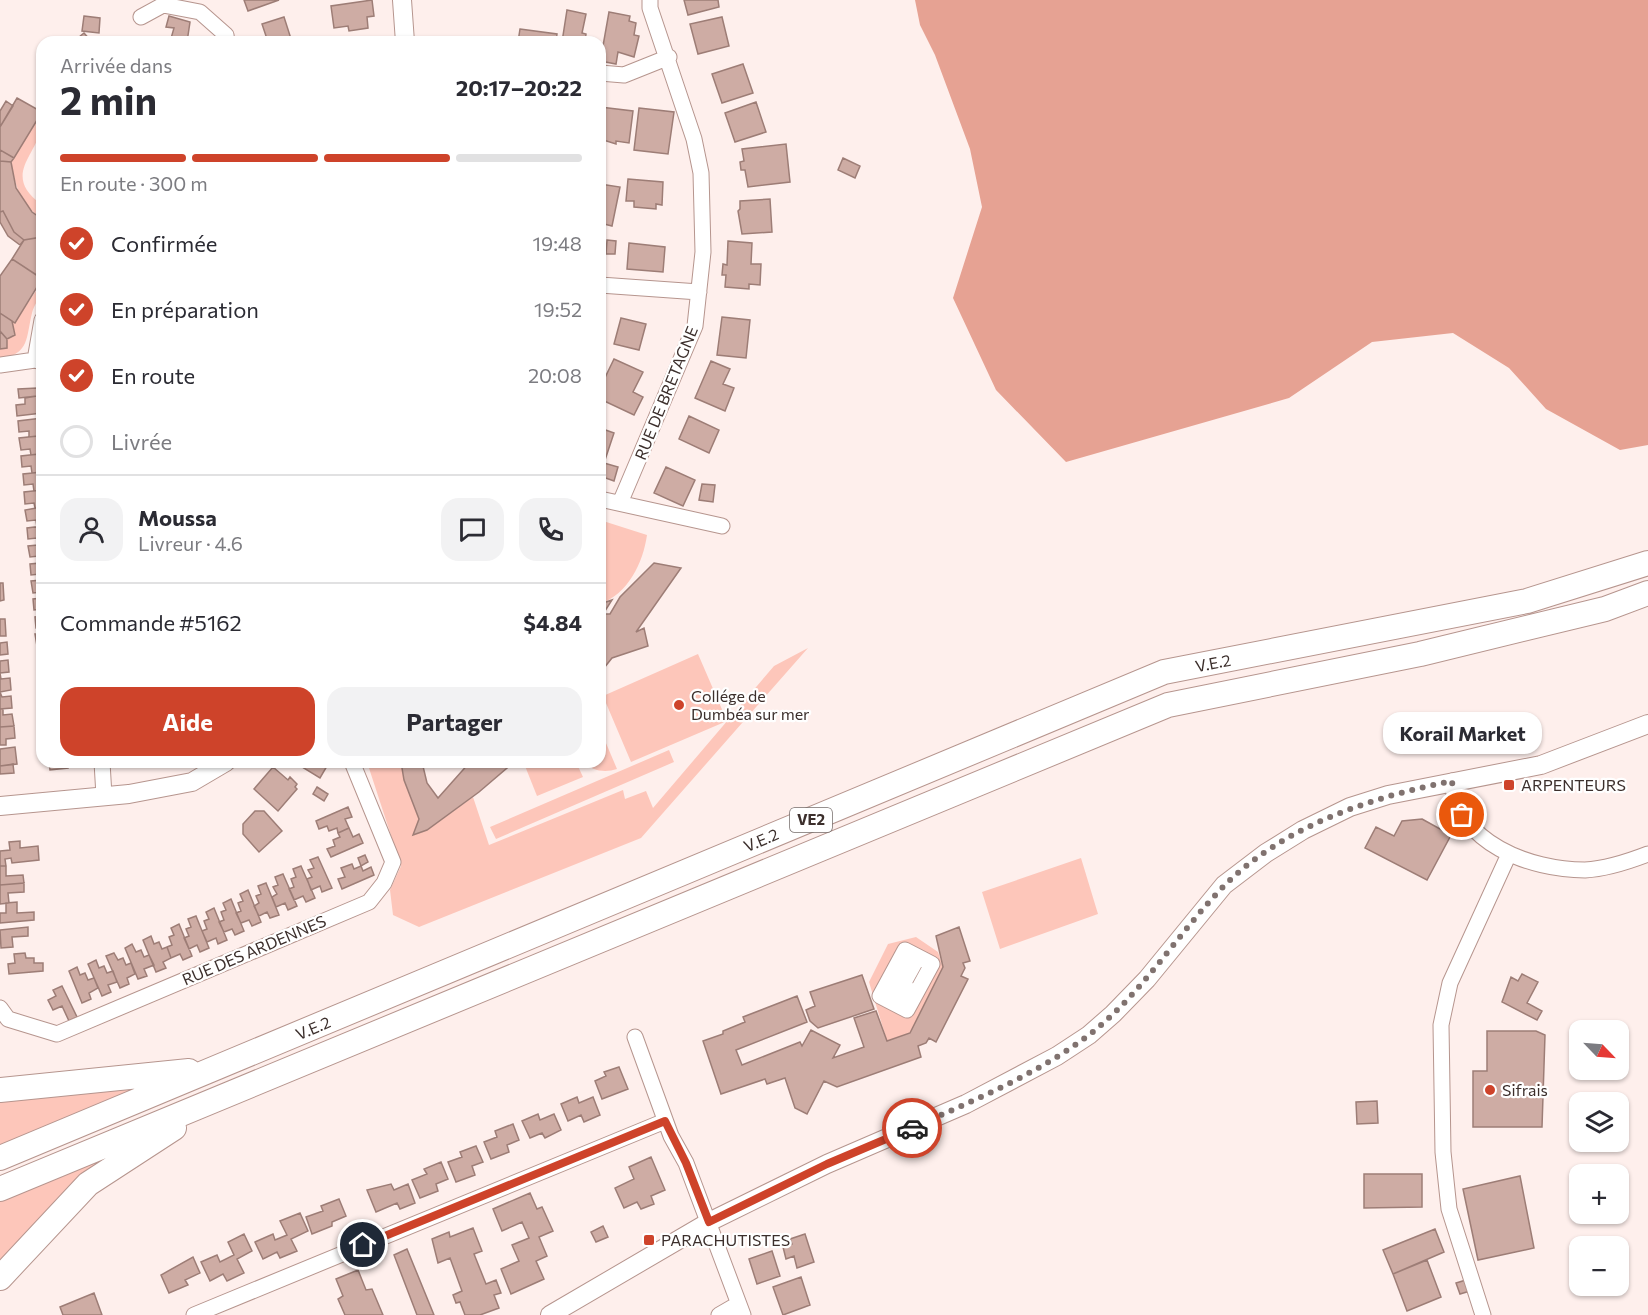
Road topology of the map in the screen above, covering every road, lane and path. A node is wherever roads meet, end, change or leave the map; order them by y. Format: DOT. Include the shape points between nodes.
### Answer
graph roads {
  1 [pos="402,0"];
  2 [pos="650,0"];
  3 [pos="141,17"];
  4 [pos="226,36"];
  5 [pos="405,36"];
  6 [pos="669,57"];
  7 [pos="606,74"];
  8 [pos="606,285"];
  9 [pos="699,292"];
  10 [pos="36,361"];
  11 [pos="0,365"];
  12 [pos="606,500"];
  13 [pos="620,503"];
  14 [pos="722,526"];
  15 [pos="1648,563"];
  16 [pos="1648,593"];
  17 [pos="1648,724"];
  18 [pos="102,768"];
  19 [pos="216,768"];
  20 [pos="354,768"];
  21 [pos="1452,781"];
  22 [pos="104,796"];
  23 [pos="0,806"];
  24 [pos="1509,854"];
  25 [pos="1648,854"];
  26 [pos="900,991"];
  27 [pos="0,1008"];
  28 [pos="635,1037"];
  29 [pos="218,1067"];
  30 [pos="0,1090"];
  31 [pos="226,1094"];
  32 [pos="665,1121"];
  33 [pos="0,1158"];
  34 [pos="0,1189"];
  35 [pos="709,1222"];
  36 [pos="0,1278"];
  37 [pos="740,1309"];
  38 [pos="194,1315"];
  39 [pos="550,1315"];
  40 [pos="719,1315"];
  41 [pos="1483,1315"];
  1 -- 5 [label="street"];
  2 -- 6 [label="street, RUE DE BRETAGNE"];
  3 -- 4 [label="street" via="163,5 200,12"];
  6 -- 7 [label="street" via="624,75"];
  6 -- 9 [label="street, RUE DE BRETAGNE" via="701,173 703,252"];
  8 -- 9 [label="street"];
  9 -- 13 [label="street, RUE DE BRETAGNE" via="695,326"];
  10 -- 11 [label="street"];
  12 -- 13 [label="street"];
  13 -- 14 [label="street"];
  15 -- 29 [label="highway, V.E.2 / VE2" via="1527,601 1164,672"];
  16 -- 31 [label="highway, V.E.2 / VE2" via="1605,609 1443,648 1168,705"];
  17 -- 21 [label="street" via="1541,765"];
  18 -- 22 [label="street"];
  19 -- 22 [label="street" via="192,783"];
  20 -- 27 [label="street, RUE DES ARDENNES" via="393,861 384,883 369,902 57,1034 8,1019"];
  21 -- 24 [label="street" via="1454,801 1462,815 1485,838"];
  21 -- 35 [label="street" via="1350,807 1266,853 1224,885 1113,1014 1089,1035 1030,1072"];
  22 -- 23 [label="street"];
  24 -- 25 [label="street" via="1552,867 1587,870"];
  24 -- 41 [label="street" via="1450,982 1441,1024 1443,1152 1449,1209"];
  26 -- 26 [label="street" via="913,966"];
  28 -- 32 [label="street"];
  29 -- 30 [label="highway"];
  29 -- 33 [label="highway, V.E.2 / VE2"];
  31 -- 34 [label="highway, V.E.2 / VE2"];
  31 -- 36 [label="highway" via="88,1184"];
  32 -- 35 [label="street"];
  32 -- 38 [label="street"];
  35 -- 37 [label="street"];
  35 -- 39 [label="street"];
  37 -- 40 [label="street"];
}
